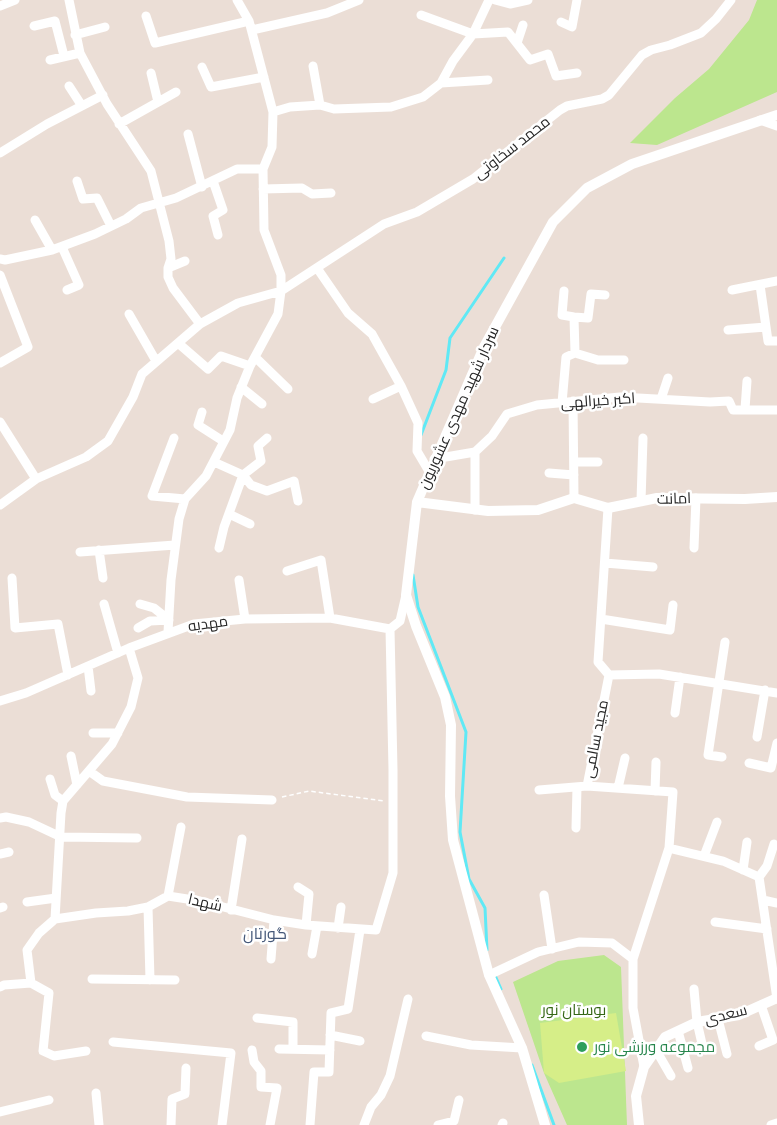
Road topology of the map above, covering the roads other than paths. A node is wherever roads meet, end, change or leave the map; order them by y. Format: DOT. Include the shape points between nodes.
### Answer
graph roads {
  1 [pos="15,0"];
  2 [pos="69,0"];
  3 [pos="237,0"];
  4 [pos="359,0"];
  5 [pos="489,0"];
  6 [pos="495,0"];
  7 [pos="528,0"];
  8 [pos="577,0"];
  9 [pos="731,0"];
  10 [pos="0,6"];
  11 [pos="421,15"];
  12 [pos="146,16"];
  13 [pos="561,22"];
  14 [pos="523,25"];
  15 [pos="34,26"];
  16 [pos="250,26"];
  17 [pos="105,27"];
  18 [pos="473,34"];
  19 [pos="75,35"];
  20 [pos="517,43"];
  21 [pos="80,53"];
  22 [pos="64,56"];
  23 [pos="50,60"];
  24 [pos="202,66"];
  25 [pos="313,66"];
  26 [pos="151,72"];
  27 [pos="577,73"];
  28 [pos="264,77"];
  29 [pos="488,80"];
  30 [pos="441,83"];
  31 [pos="69,86"];
  32 [pos="176,92"];
  33 [pos="103,95"];
  34 [pos="158,102"];
  35 [pos="320,105"];
  36 [pos="82,106"];
  37 [pos="273,112"];
  38 [pos="777,114"];
  39 [pos="760,120"];
  40 [pos="119,124"];
  41 [pos="777,126"];
  42 [pos="188,134"];
  43 [pos="0,153"];
  44 [pos="262,169"];
  45 [pos="213,181"];
  46 [pos="77,182"];
  47 [pos="202,187"];
  48 [pos="263,189"];
  49 [pos="331,193"];
  50 [pos="158,202"];
  51 [pos="35,219"];
  52 [pos="111,226"];
  53 [pos="218,235"];
  54 [pos="62,247"];
  55 [pos="52,250"];
  56 [pos="0,259"];
  57 [pos="185,261"];
  58 [pos="168,268"];
  59 [pos="317,268"];
  60 [pos="0,275"];
  61 [pos="777,281"];
  62 [pos="760,285"];
  63 [pos="67,290"];
  64 [pos="732,290"];
  65 [pos="281,291"];
  66 [pos="564,291"];
  67 [pos="604,295"];
  68 [pos="129,314"];
  69 [pos="574,317"];
  70 [pos="200,324"];
  71 [pos="766,327"];
  72 [pos="728,330"];
  73 [pos="777,341"];
  74 [pos="178,343"];
  75 [pos="575,354"];
  76 [pos="624,360"];
  77 [pos="156,361"];
  78 [pos="252,362"];
  79 [pos="0,363"];
  80 [pos="668,378"];
  81 [pos="747,381"];
  82 [pos="401,386"];
  83 [pos="241,387"];
  84 [pos="288,389"];
  85 [pos="373,399"];
  86 [pos="661,399"];
  87 [pos="573,401"];
  88 [pos="562,403"];
  89 [pos="262,404"];
  90 [pos="745,409"];
  91 [pos="777,410"];
  92 [pos="202,412"];
  93 [pos="0,422"];
  94 [pos="174,438"];
  95 [pos="267,438"];
  96 [pos="643,438"];
  97 [pos="223,441"];
  98 [pos="475,452"];
  99 [pos="434,459"];
  100 [pos="214,462"];
  101 [pos="574,462"];
  102 [pos="598,462"];
  103 [pos="430,473"];
  104 [pos="549,473"];
  105 [pos="243,475"];
  106 [pos="574,476"];
  107 [pos="36,479"];
  108 [pos="777,497"];
  109 [pos="574,498"];
  110 [pos="696,498"];
  111 [pos="185,499"];
  112 [pos="298,501"];
  113 [pos="641,501"];
  114 [pos="417,502"];
  115 [pos="0,505"];
  116 [pos="608,508"];
  117 [pos="475,510"];
  118 [pos="229,514"];
  119 [pos="250,524"];
  120 [pos="175,545"];
  121 [pos="219,548"];
  122 [pos="694,548"];
  123 [pos="99,550"];
  124 [pos="80,552"];
  125 [pos="605,563"];
  126 [pos="653,567"];
  127 [pos="287,571"];
  128 [pos="12,578"];
  129 [pos="103,578"];
  130 [pos="239,580"];
  131 [pos="406,595"];
  132 [pos="104,604"];
  133 [pos="140,604"];
  134 [pos="673,605"];
  135 [pos="330,618"];
  136 [pos="245,619"];
  137 [pos="601,619"];
  138 [pos="169,620"];
  139 [pos="138,628"];
  140 [pos="390,629"];
  141 [pos="168,632"];
  142 [pos="725,642"];
  143 [pos="129,648"];
  144 [pos="118,653"];
  145 [pos="88,666"];
  146 [pos="69,675"];
  147 [pos="609,675"];
  148 [pos="680,677"];
  149 [pos="719,683"];
  150 [pos="765,690"];
  151 [pos="91,692"];
  152 [pos="777,693"];
  153 [pos="0,701"];
  154 [pos="675,713"];
  155 [pos="93,733"];
  156 [pos="118,733"];
  157 [pos="757,736"];
  158 [pos="777,743"];
  159 [pos="71,756"];
  160 [pos="722,757"];
  161 [pos="625,758"];
  162 [pos="656,762"];
  163 [pos="749,763"];
  164 [pos="90,771"];
  165 [pos="50,779"];
  166 [pos="77,785"];
  167 [pos="582,787"];
  168 [pos="618,788"];
  169 [pos="539,790"];
  170 [pos="655,791"];
  171 [pos="272,800"];
  172 [pos="63,801"];
  173 [pos="0,818"];
  174 [pos="717,822"];
  175 [pos="181,827"];
  176 [pos="576,828"];
  177 [pos="61,837"];
  178 [pos="137,838"];
  179 [pos="242,839"];
  180 [pos="747,842"];
  181 [pos="774,844"];
  182 [pos="669,848"];
  183 [pos="774,855"];
  184 [pos="704,856"];
  185 [pos="743,870"];
  186 [pos="759,877"];
  187 [pos="298,887"];
  188 [pos="544,895"];
  189 [pos="168,896"];
  190 [pos="56,898"];
  191 [pos="763,900"];
  192 [pos="27,902"];
  193 [pos="777,903"];
  194 [pos="148,907"];
  195 [pos="340,907"];
  196 [pos="231,910"];
  197 [pos="55,919"];
  198 [pos="274,920"];
  199 [pos="715,922"];
  200 [pos="306,925"];
  201 [pos="317,926"];
  202 [pos="338,928"];
  203 [pos="767,929"];
  204 [pos="360,930"];
  205 [pos="552,949"];
  206 [pos="312,954"];
  207 [pos="271,959"];
  208 [pos="633,959"];
  209 [pos="489,975"];
  210 [pos="92,980"];
  211 [pos="150,980"];
  212 [pos="176,980"];
  213 [pos="31,983"];
  214 [pos="0,987"];
  215 [pos="694,989"];
  216 [pos="777,998"];
  217 [pos="408,999"];
  218 [pos="761,1005"];
  219 [pos="257,1018"];
  220 [pos="718,1018"];
  221 [pos="697,1023"];
  222 [pos="681,1030"];
  223 [pos="330,1035"];
  224 [pos="426,1035"];
  225 [pos="360,1041"];
  226 [pos="113,1042"];
  227 [pos="759,1046"];
  228 [pos="522,1047"];
  229 [pos="279,1048"];
  230 [pos="703,1048"];
  231 [pos="293,1049"];
  232 [pos="252,1050"];
  233 [pos="330,1050"];
  234 [pos="656,1050"];
  235 [pos="86,1051"];
  236 [pos="727,1054"];
  237 [pos="186,1068"];
  238 [pos="688,1068"];
  239 [pos="643,1070"];
  240 [pos="670,1076"];
  241 [pos="96,1093"];
  242 [pos="49,1100"];
  243 [pos="459,1100"];
  244 [pos="0,1112"];
  245 [pos="777,1123"];
  246 [pos="99,1125"];
  247 [pos="171,1125"];
  248 [pos="222,1125"];
  249 [pos="270,1125"];
  250 [pos="310,1125"];
  251 [pos="364,1125"];
  252 [pos="438,1125"];
  253 [pos="545,1125"];
  254 [pos="639,1125"];
  255 [pos="771,1125"];
  1 -- 10 [label="street"];
  2 -- 19 [label="street"];
  3 -- 16 [label="street"];
  4 -- 16 [label="street" via="327,13"];
  5 -- 18 [label="street"];
  6 -- 7 [label="street" via="510,4"];
  8 -- 13 [label="street" via="572,27"];
  9 -- 59 [label="street, محمد سخاوتی" via="700,33 642,55 609,95 567,106 473,179 417,212 384,224"];
  11 -- 18 [label="street"];
  12 -- 16 [label="street" via="155,43"];
  14 -- 20 [label="street"];
  15 -- 22 [label="street" via="55,21"];
  16 -- 28 [label="street"];
  17 -- 19 [label="street"];
  18 -- 20 [label="street" via="508,32"];
  18 -- 30 [label="street"];
  19 -- 21 [label="street"];
  20 -- 27 [label="street" via="530,60 548,54 556,76"];
  21 -- 22 [label="street"];
  21 -- 33 [label="street"];
  22 -- 23 [label="street"];
  24 -- 28 [label="street" via="211,87"];
  25 -- 35 [label="street"];
  26 -- 34 [label="street"];
  28 -- 37 [label="street"];
  29 -- 30 [label="street"];
  30 -- 35 [label="street" via="423,97 390,107 334,109"];
  31 -- 36 [label="street"];
  32 -- 34 [label="street"];
  33 -- 36 [label="street"];
  33 -- 40 [label="street"];
  34 -- 40 [label="street"];
  35 -- 37 [label="street"];
  36 -- 43 [label="street"];
  37 -- 44 [label="street" via="272,147"];
  38 -- 39 [label="street, سردار شهید مهدی عشوریون"];
  39 -- 41 [label="street"];
  39 -- 99 [label="street, سردار شهید مهدی عشوریون" via="632,164 587,188 553,222 484,347"];
  40 -- 50 [label="street" via="151,171"];
  42 -- 47 [label="street"];
  44 -- 45 [label="street" via="237,170"];
  44 -- 48 [label="street"];
  45 -- 47 [label="street"];
  45 -- 53 [label="street" via="223,210 213,216"];
  46 -- 52 [label="street" via="82,199 97,198"];
  47 -- 50 [label="street"];
  48 -- 49 [label="street" via="302,188 312,195"];
  48 -- 65 [label="street" via="264,230 281,275"];
  50 -- 52 [label="street"];
  50 -- 58 [label="street" via="169,241"];
  51 -- 55 [label="street"];
  52 -- 54 [label="street"];
  54 -- 55 [label="street"];
  54 -- 63 [label="street" via="79,285"];
  55 -- 56 [label="street"];
  57 -- 58 [label="street"];
  58 -- 70 [label="street" via="173,288"];
  59 -- 65 [label="street, محمد سخاوتی"];
  59 -- 82 [label="street" via="348,313 372,334"];
  60 -- 79 [label="street" via="28,348"];
  61 -- 62 [label="street"];
  62 -- 64 [label="street"];
  62 -- 71 [label="street"];
  65 -- 70 [label="street, محمد سخاوتی" via="238,303"];
  65 -- 78 [label="street" via="278,314"];
  66 -- 69 [label="street" via="562,315"];
  67 -- 69 [label="street" via="591,294 588,318"];
  68 -- 77 [label="street"];
  69 -- 75 [label="street"];
  70 -- 74 [label="street, محمد سخاوتی"];
  71 -- 72 [label="street"];
  71 -- 73 [label="street" via="768,342"];
  74 -- 77 [label="street, محمد سخاوتی"];
  74 -- 78 [label="street" via="208,369 221,356"];
  75 -- 76 [label="street" via="598,360"];
  75 -- 88 [label="street" via="566,357"];
  77 -- 107 [label="street, محمد سخاوتی" via="142,374 108,441 86,457"];
  78 -- 83 [label="street"];
  78 -- 84 [label="street"];
  80 -- 86 [label="street"];
  81 -- 90 [label="street"];
  82 -- 85 [label="street"];
  82 -- 103 [label="street" via="418,423 417,451"];
  83 -- 89 [label="street"];
  83 -- 97 [label="street" via="230,430"];
  86 -- 87 [label="street, اکبر خیرالهی"];
  86 -- 90 [label="street, اکبر خیرالهی" via="729,401 733,410"];
  87 -- 88 [label="street, اکبر خیرالهی"];
  87 -- 101 [label="street"];
  88 -- 98 [label="street, اکبر خیرالهی" via="507,414"];
  90 -- 91 [label="street, اکبر خیرالهی"];
  92 -- 97 [label="street" via="198,425"];
  93 -- 107 [label="street"];
  94 -- 111 [label="street" via="152,496"];
  95 -- 105 [label="street" via="258,446 261,461"];
  96 -- 113 [label="street"];
  97 -- 100 [label="street"];
  98 -- 99 [label="street"];
  98 -- 117 [label="street"];
  99 -- 103 [label="street, سردار شهید مهدی عشوریون"];
  100 -- 105 [label="street"];
  100 -- 111 [label="street"];
  101 -- 102 [label="street"];
  101 -- 106 [label="street"];
  103 -- 114 [label="street, سردار شهید مهدی عشوریون"];
  104 -- 106 [label="street"];
  105 -- 112 [label="street" via="251,485 267,491 294,481"];
  105 -- 118 [label="street"];
  106 -- 109 [label="street"];
  107 -- 115 [label="street, محمد سخاوتی"];
  108 -- 110 [label="street, امانت"];
  109 -- 116 [label="street, امانت"];
  109 -- 117 [label="street" via="538,510"];
  110 -- 113 [label="street, امانت"];
  110 -- 122 [label="street"];
  111 -- 120 [label="street"];
  113 -- 116 [label="street, امانت"];
  114 -- 117 [label="street"];
  114 -- 131 [label="street, سردار شهید مهدی عشوریون"];
  116 -- 125 [label="street"];
  118 -- 119 [label="street"];
  118 -- 121 [label="street"];
  120 -- 123 [label="street"];
  120 -- 138 [label="street"];
  123 -- 124 [label="street"];
  123 -- 129 [label="street"];
  125 -- 126 [label="street"];
  125 -- 137 [label="street"];
  127 -- 135 [label="street" via="321,560"];
  128 -- 146 [label="street" via="15,628 58,624"];
  130 -- 136 [label="street"];
  131 -- 140 [label="street" via="400,621"];
  131 -- 209 [label="street, سردار شهید مهدی عشوریون" via="447,706 451,725 453,840"];
  132 -- 144 [label="street"];
  133 -- 138 [label="street" via="154,608"];
  134 -- 137 [label="street" via="670,630"];
  135 -- 136 [label="street, مهدیه"];
  135 -- 140 [label="street, مهدیه"];
  136 -- 141 [label="street, مهدیه" via="194,624"];
  137 -- 147 [label="street" via="598,662"];
  138 -- 139 [label="street" via="150,621"];
  138 -- 141 [label="street"];
  140 -- 204 [label="street" via="393,873 376,930"];
  141 -- 143 [label="street, مهدیه"];
  142 -- 149 [label="street"];
  143 -- 144 [label="street, مهدیه"];
  143 -- 156 [label="street" via="138,678 131,707"];
  144 -- 145 [label="street, مهدیه"];
  145 -- 146 [label="street, مهدیه"];
  145 -- 151 [label="street"];
  146 -- 153 [label="street, مهدیه"];
  147 -- 148 [label="street"];
  147 -- 167 [label="street, مجید سالمی"];
  148 -- 149 [label="street"];
  148 -- 154 [label="street"];
  149 -- 150 [label="street"];
  149 -- 160 [label="street" via="708,755"];
  150 -- 152 [label="street"];
  150 -- 157 [label="street"];
  155 -- 156 [label="street"];
  156 -- 164 [label="street"];
  158 -- 163 [label="street" via="771,768"];
  159 -- 166 [label="street"];
  161 -- 168 [label="street"];
  162 -- 170 [label="street"];
  164 -- 166 [label="street"];
  164 -- 171 [label="street" via="103,781 187,797"];
  165 -- 172 [label="street" via="55,795"];
  166 -- 172 [label="street"];
  167 -- 168 [label="street, مجید سالمی"];
  167 -- 169 [label="street"];
  167 -- 176 [label="street"];
  168 -- 170 [label="street, مجید سالمی"];
  170 -- 182 [label="street" via="673,792"];
  172 -- 177 [label="street"];
  173 -- 177 [label="street" via="29,822"];
  174 -- 184 [label="street"];
  175 -- 189 [label="street"];
  177 -- 178 [label="street"];
  177 -- 190 [label="street"];
  179 -- 196 [label="street"];
  180 -- 185 [label="street"];
  181 -- 183 [label="street"];
  182 -- 184 [label="street"];
  182 -- 208 [label="street"];
  183 -- 186 [label="street"];
  184 -- 185 [label="street"];
  185 -- 186 [label="street"];
  186 -- 191 [label="street"];
  187 -- 200 [label="street" via="309,894"];
  188 -- 205 [label="street"];
  189 -- 194 [label="street, شهدا"];
  189 -- 196 [label="street, شهدا"];
  190 -- 192 [label="street"];
  190 -- 197 [label="street"];
  191 -- 193 [label="street"];
  191 -- 203 [label="street"];
  194 -- 197 [label="street, شهدا"];
  194 -- 211 [label="street"];
  195 -- 202 [label="street"];
  196 -- 198 [label="street, شهدا"];
  197 -- 213 [label="street" via="27,950"];
  198 -- 200 [label="street, شهدا"];
  198 -- 207 [label="street"];
  199 -- 203 [label="street"];
  200 -- 201 [label="street, شهدا"];
  201 -- 202 [label="street, شهدا"];
  201 -- 206 [label="street"];
  202 -- 204 [label="street, شهدا"];
  203 -- 216 [label="street"];
  204 -- 223 [label="street" via="348,1009 331,1013"];
  205 -- 208 [label="street" via="579,942 612,943"];
  205 -- 209 [label="street"];
  208 -- 239 [label="street" via="633,1008"];
  209 -- 228 [label="street, سردار شهید مهدی عشوریون"];
  210 -- 211 [label="street"];
  211 -- 212 [label="street"];
  213 -- 214 [label="street"];
  213 -- 235 [label="street" via="50,993 43,1051 54,1056"];
  215 -- 221 [label="street"];
  216 -- 218 [label="street, سعدی"];
  217 -- 251 [label="street" via="390,1076"];
  218 -- 220 [label="street, سعدی" via="739,1015"];
  218 -- 227 [label="street" via="773,1040"];
  219 -- 231 [label="street" via="293,1022"];
  220 -- 221 [label="street, سعدی"];
  220 -- 236 [label="street"];
  221 -- 222 [label="street, سعدی"];
  221 -- 230 [label="street"];
  222 -- 234 [label="street, سعدی" via="665,1037"];
  222 -- 238 [label="street"];
  223 -- 225 [label="street"];
  223 -- 233 [label="street"];
  224 -- 228 [label="street" via="471,1046"];
  226 -- 248 [label="street" via="231,1053"];
  228 -- 253 [label="street, سردار شهید مهدی عشوریون"];
  229 -- 231 [label="street"];
  231 -- 233 [label="street"];
  232 -- 249 [label="street" via="261,1071 261,1087 277,1088"];
  233 -- 250 [label="street" via="329,1072 314,1072"];
  234 -- 239 [label="street, سعدی"];
  234 -- 240 [label="street"];
  237 -- 247 [label="street" via="185,1094 172,1099"];
  239 -- 254 [label="street, سعدی" via="636,1096"];
  241 -- 246 [label="street"];
  242 -- 244 [label="street"];
  243 -- 252 [label="street" via="454,1121"];
  245 -- 255 [label="street"];
}
